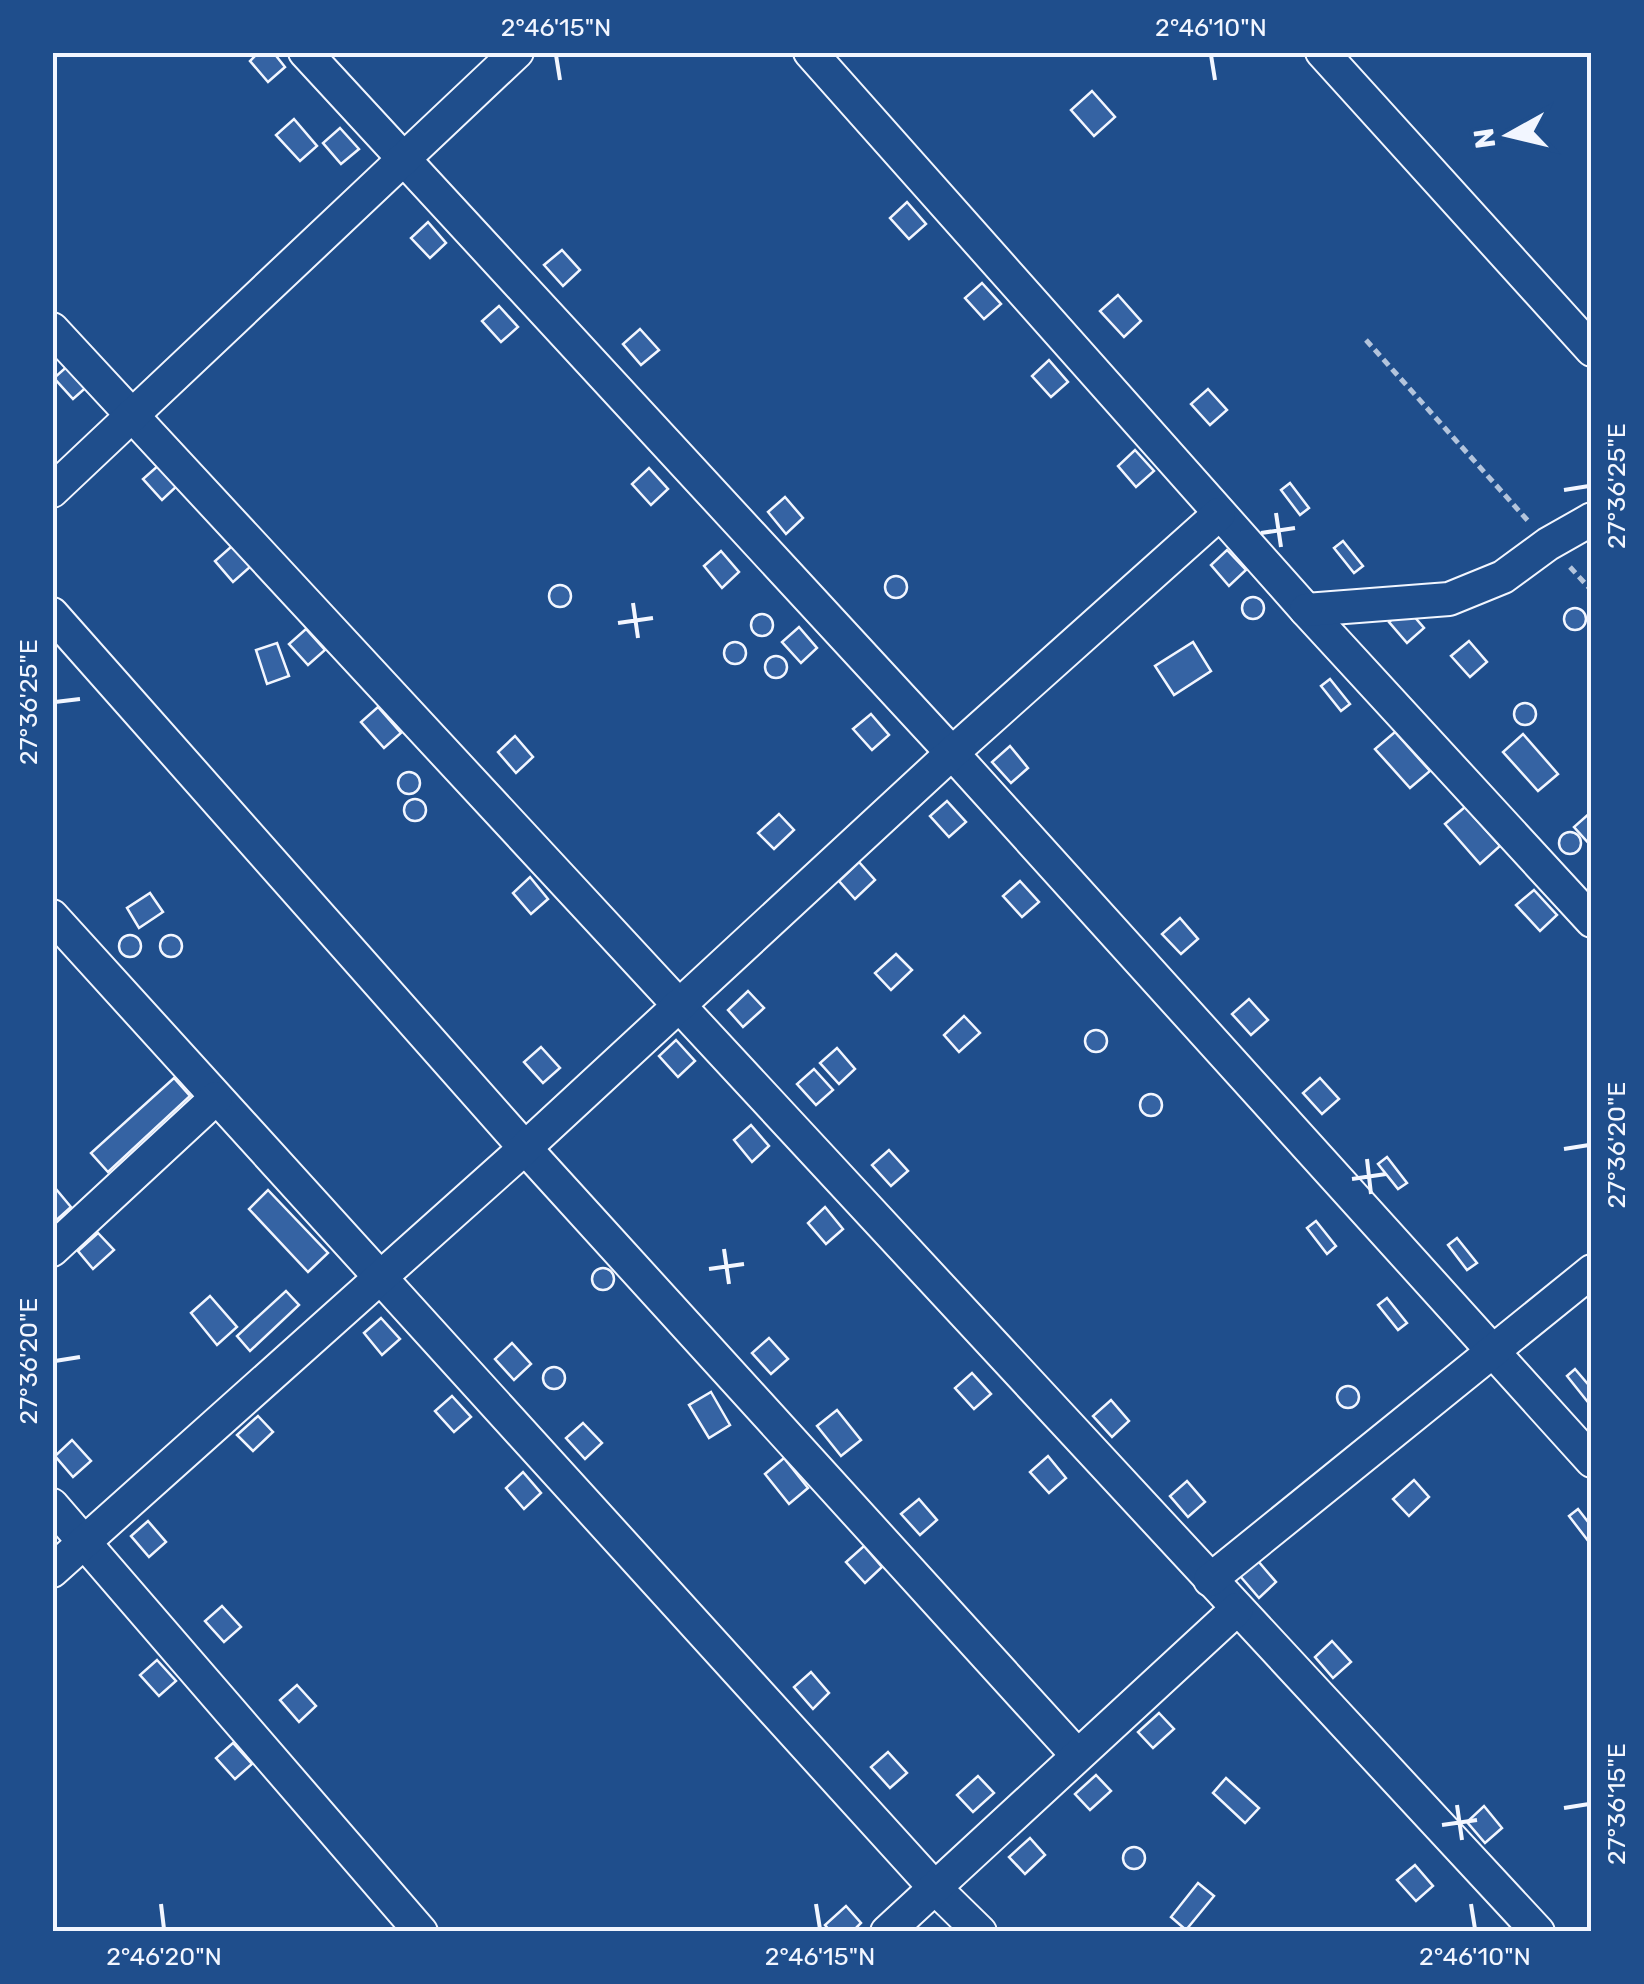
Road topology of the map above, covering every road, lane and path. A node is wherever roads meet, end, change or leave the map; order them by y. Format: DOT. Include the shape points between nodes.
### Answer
graph roads {
  1 [pos="305,52"];
  2 [pos="517,52"];
  3 [pos="810,52"];
  4 [pos="1322,52"];
  5 [pos="404,160"];
  6 [pos="52,329"];
  7 [pos="1366,340"];
  8 [pos="1592,350"];
  9 [pos="133,416"];
  10 [pos="52,490"];
  11 [pos="1219,514"];
  12 [pos="1592,519"];
  13 [pos="1548,544"];
  14 [pos="1592,591"];
  15 [pos="1306,610"];
  16 [pos="52,614"];
  17 [pos="952,753"];
  18 [pos="52,916"];
  19 [pos="1592,921"];
  20 [pos="678,1004"];
  21 [pos="216,1098"];
  22 [pos="525,1148"];
  23 [pos="52,1250"];
  24 [pos="1592,1271"];
  25 [pos="379,1277"];
  26 [pos="1491,1350"];
  27 [pos="1592,1461"];
  28 [pos="52,1505"];
  29 [pos="85,1542"];
  30 [pos="52,1571"];
  31 [pos="1210,1580"];
  32 [pos="1238,1608"];
  33 [pos="1077,1755"];
  34 [pos="935,1888"];
  35 [pos="421,1932"];
  36 [pos="887,1932"];
  37 [pos="980,1932"];
  38 [pos="1538,1932"];
  1 -- 5 [label="street"];
  2 -- 5 [label="street"];
  3 -- 11 [label="street"];
  4 -- 8 [label="street"];
  5 -- 9 [label="street"];
  5 -- 17 [label="street"];
  6 -- 9 [label="street"];
  7 -- 13 [label="path"];
  9 -- 10 [label="street"];
  9 -- 20 [label="street"];
  11 -- 15 [label="street"];
  11 -- 17 [label="street"];
  12 -- 13 [label="street"];
  13 -- 14 [label="path"];
  13 -- 15 [label="street" via="1503,578 1449,599"];
  15 -- 19 [label="street"];
  16 -- 22 [label="street"];
  17 -- 20 [label="street"];
  17 -- 26 [label="street"];
  18 -- 21 [label="street"];
  20 -- 22 [label="street"];
  20 -- 31 [label="street"];
  21 -- 23 [label="street"];
  21 -- 25 [label="street"];
  22 -- 25 [label="street"];
  22 -- 33 [label="street"];
  24 -- 26 [label="street"];
  25 -- 29 [label="street"];
  25 -- 34 [label="street"];
  26 -- 27 [label="street"];
  26 -- 31 [label="street"];
  28 -- 29 [label="street"];
  29 -- 30 [label="street"];
  29 -- 35 [label="street"];
  31 -- 32 [label="street"];
  32 -- 33 [label="street"];
  32 -- 38 [label="street"];
  33 -- 34 [label="street"];
  34 -- 36 [label="street"];
  34 -- 37 [label="street"];
}
